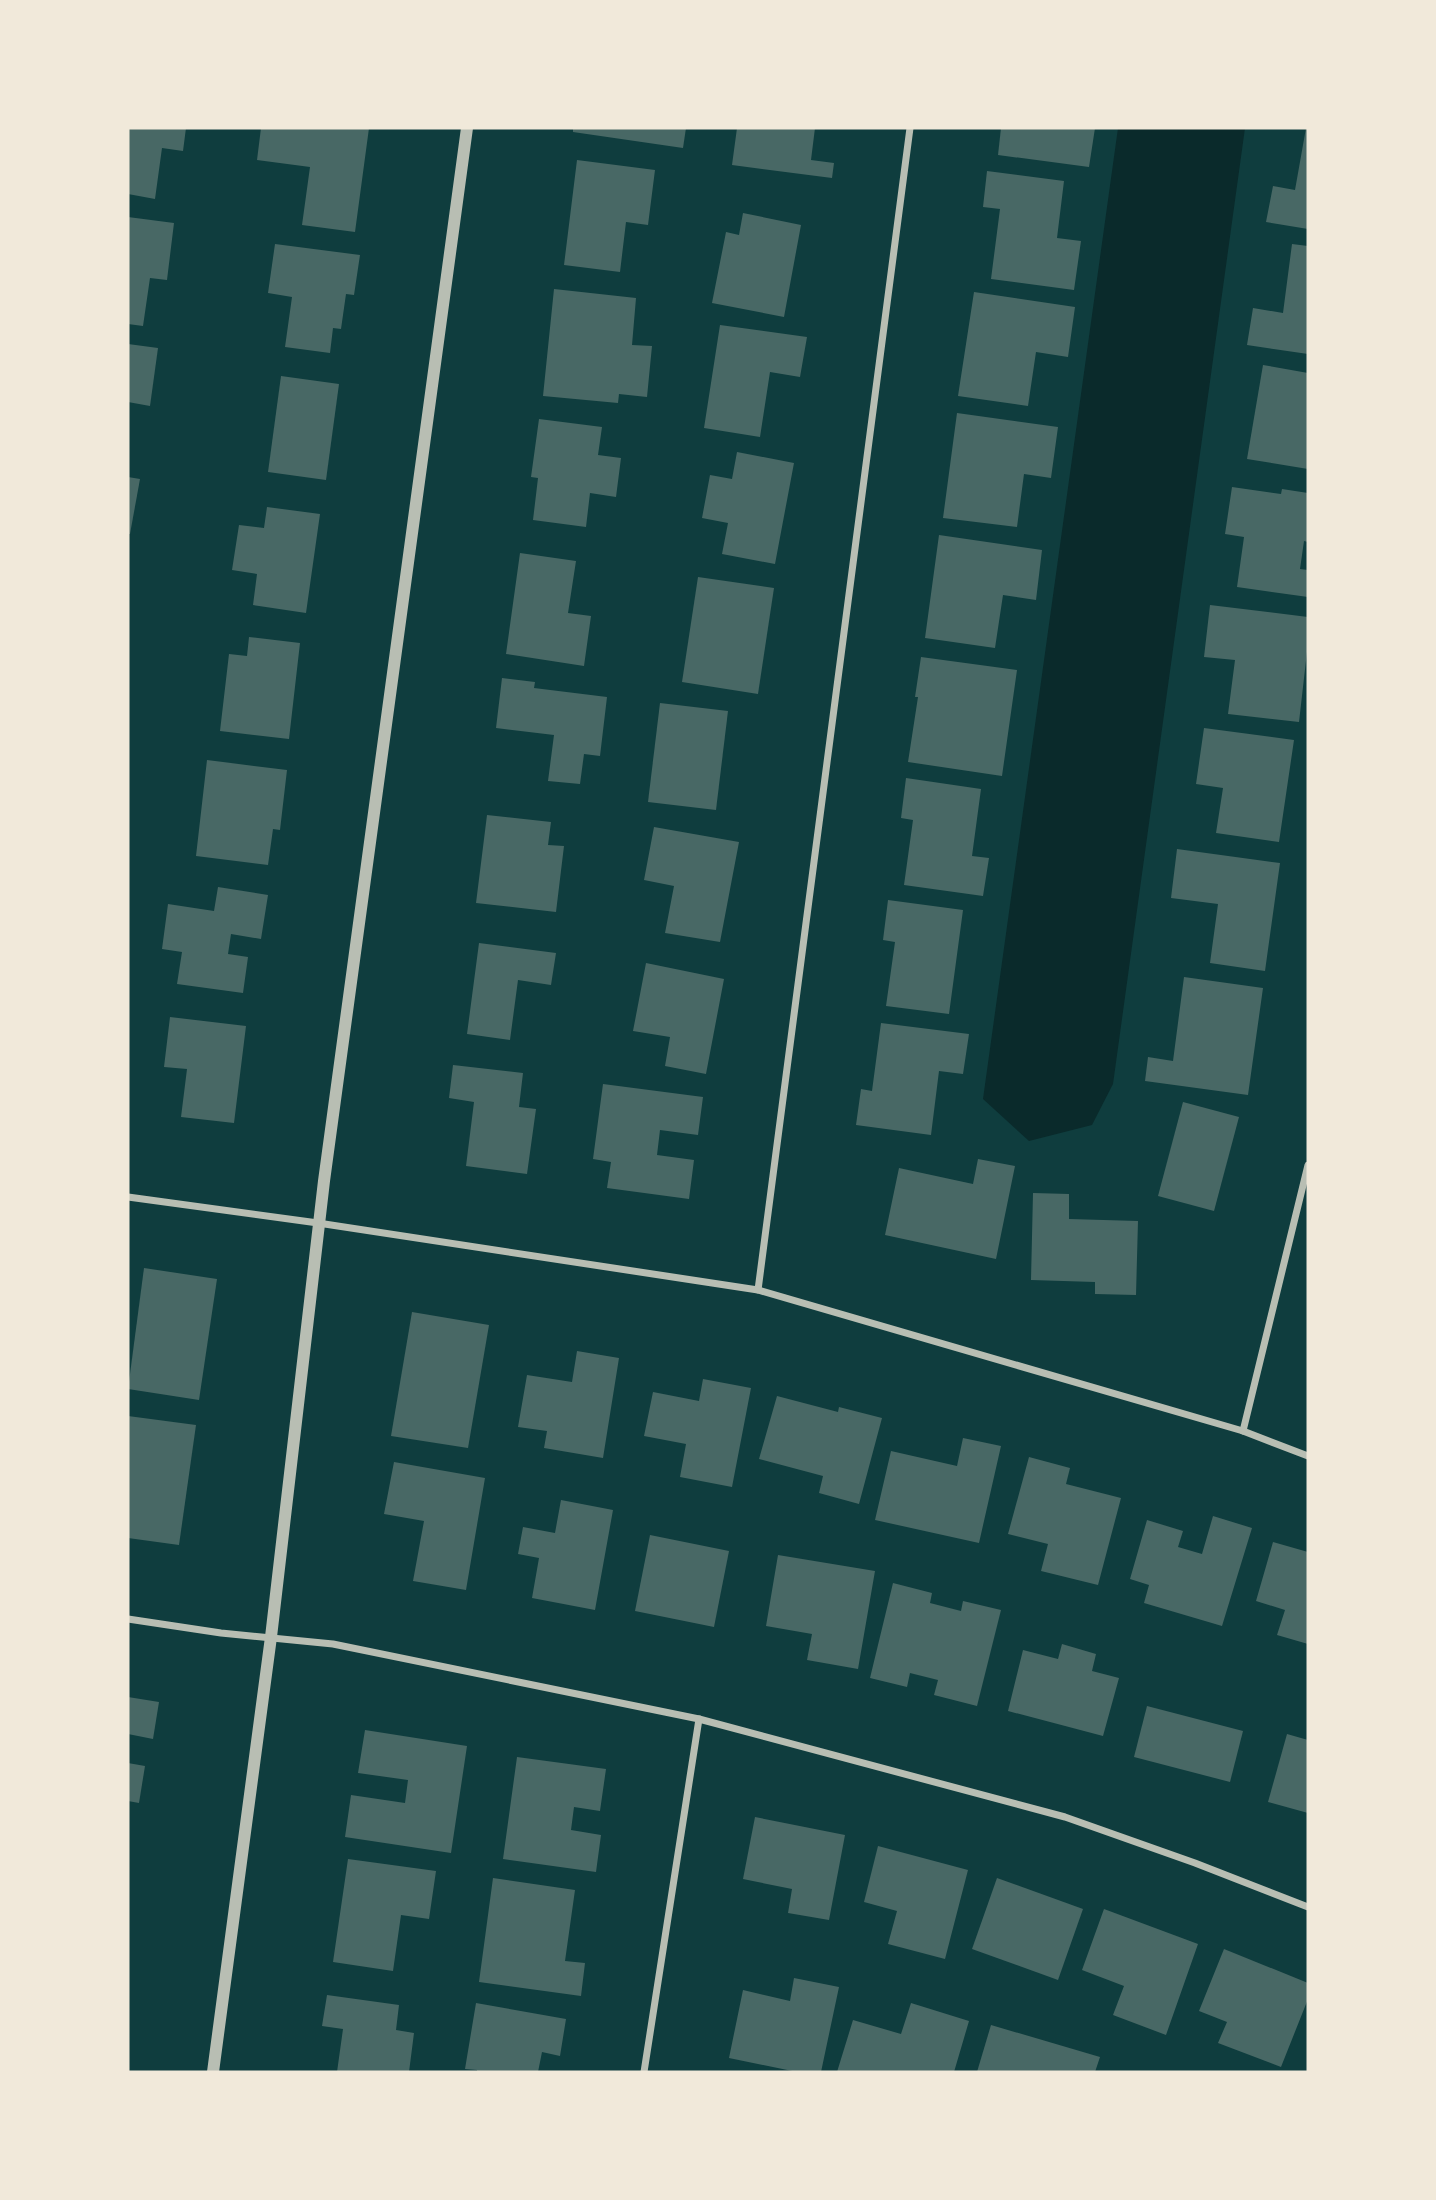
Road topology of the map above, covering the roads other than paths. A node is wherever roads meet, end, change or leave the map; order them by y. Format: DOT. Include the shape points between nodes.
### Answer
graph roads {
  1 [pos="467,128"];
  2 [pos="910,128"];
  3 [pos="1308,1164"];
  4 [pos="128,1197"];
  5 [pos="318,1223"];
  6 [pos="758,1290"];
  7 [pos="1243,1431"];
  8 [pos="1308,1456"];
  9 [pos="128,1619"];
  10 [pos="271,1637"];
  11 [pos="699,1719"];
  12 [pos="1308,1907"];
  13 [pos="213,2072"];
  14 [pos="643,2072"];
  1 -- 5 [label="street"];
  2 -- 6 [label="street"];
  3 -- 7 [label="street"];
  4 -- 5 [label="street"];
  5 -- 6 [label="street"];
  5 -- 10 [label="street"];
  6 -- 7 [label="street"];
  7 -- 8 [label="street"];
  9 -- 10 [label="street"];
  10 -- 11 [label="street" via="333,1644"];
  10 -- 13 [label="street"];
  11 -- 12 [label="street" via="1065,1817"];
  11 -- 14 [label="street"];
}
